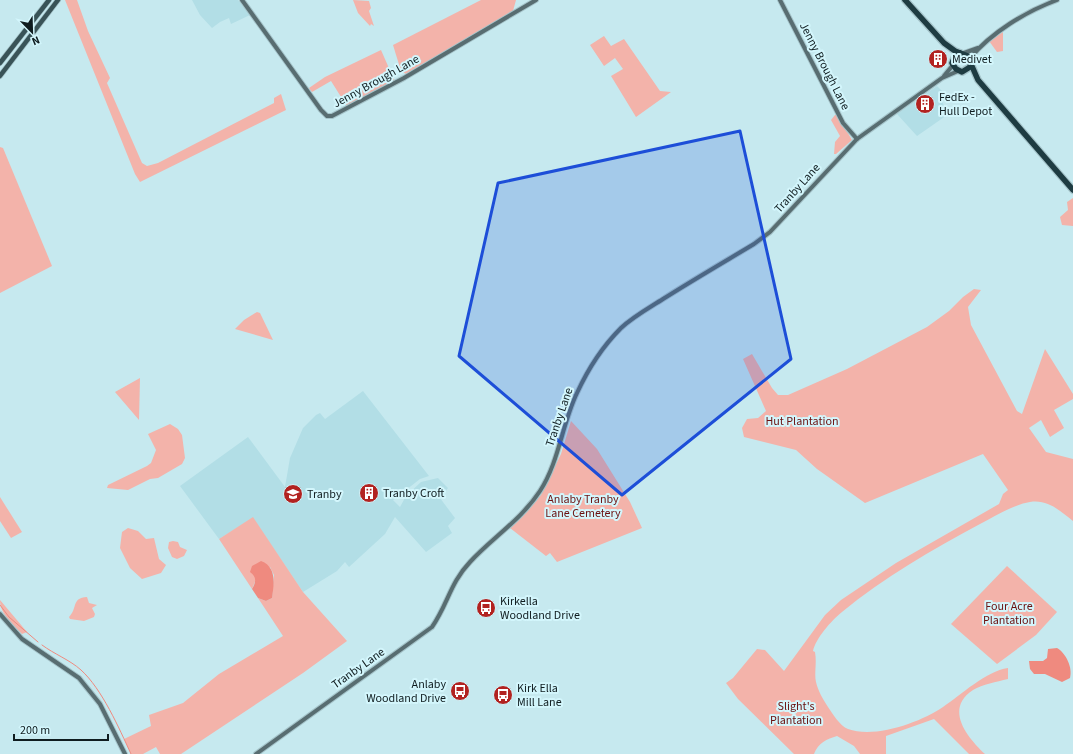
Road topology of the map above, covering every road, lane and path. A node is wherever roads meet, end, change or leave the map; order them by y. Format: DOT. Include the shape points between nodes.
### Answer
graph roads {
  1 [pos="49,0"];
  2 [pos="58,0"];
  3 [pos="242,0"];
  4 [pos="536,0"];
  5 [pos="780,0"];
  6 [pos="905,0"];
  7 [pos="1057,0"];
  8 [pos="944,43"];
  9 [pos="979,47"];
  10 [pos="962,53"];
  11 [pos="970,61"];
  12 [pos="0,63"];
  13 [pos="953,63"];
  14 [pos="960,71"];
  15 [pos="0,76"];
  16 [pos="942,78"];
  17 [pos="978,80"];
  18 [pos="856,139"];
  19 [pos="1073,190"];
  20 [pos="0,614"];
  21 [pos="126,754"];
  22 [pos="256,754"];
  1 -- 12 [label="main road"];
  2 -- 15 [label="main road"];
  3 -- 4 [label="main road, Jenny Brough Lane" via="321,110 327,116 332,116 404,78"];
  5 -- 18 [label="main road, Jenny Brough Lane" via="843,123"];
  6 -- 8 [label="highway"];
  7 -- 9 [label="main road" via="1029,12"];
  8 -- 10 [label="highway"];
  8 -- 13 [label="highway"];
  9 -- 10 [label="main road"];
  9 -- 11 [label="main road"];
  10 -- 11 [label="highway"];
  10 -- 13 [label="highway" via="955,56"];
  11 -- 14 [label="highway" via="968,69"];
  11 -- 17 [label="highway"];
  13 -- 14 [label="highway"];
  13 -- 16 [label="main road, Tranby Lane"];
  14 -- 16 [label="main road, Tranby Lane"];
  14 -- 17 [label="highway"];
  16 -- 18 [label="main road, Tranby Lane"];
  17 -- 19 [label="highway"];
  18 -- 22 [label="main road, Tranby Lane" via="770,232 640,313 614,336 591,366 577,392 551,469 540,491 525,510 458,576 441,614 432,627"];
  20 -- 21 [label="main road" via="22,639 79,678 100,704"];
}
